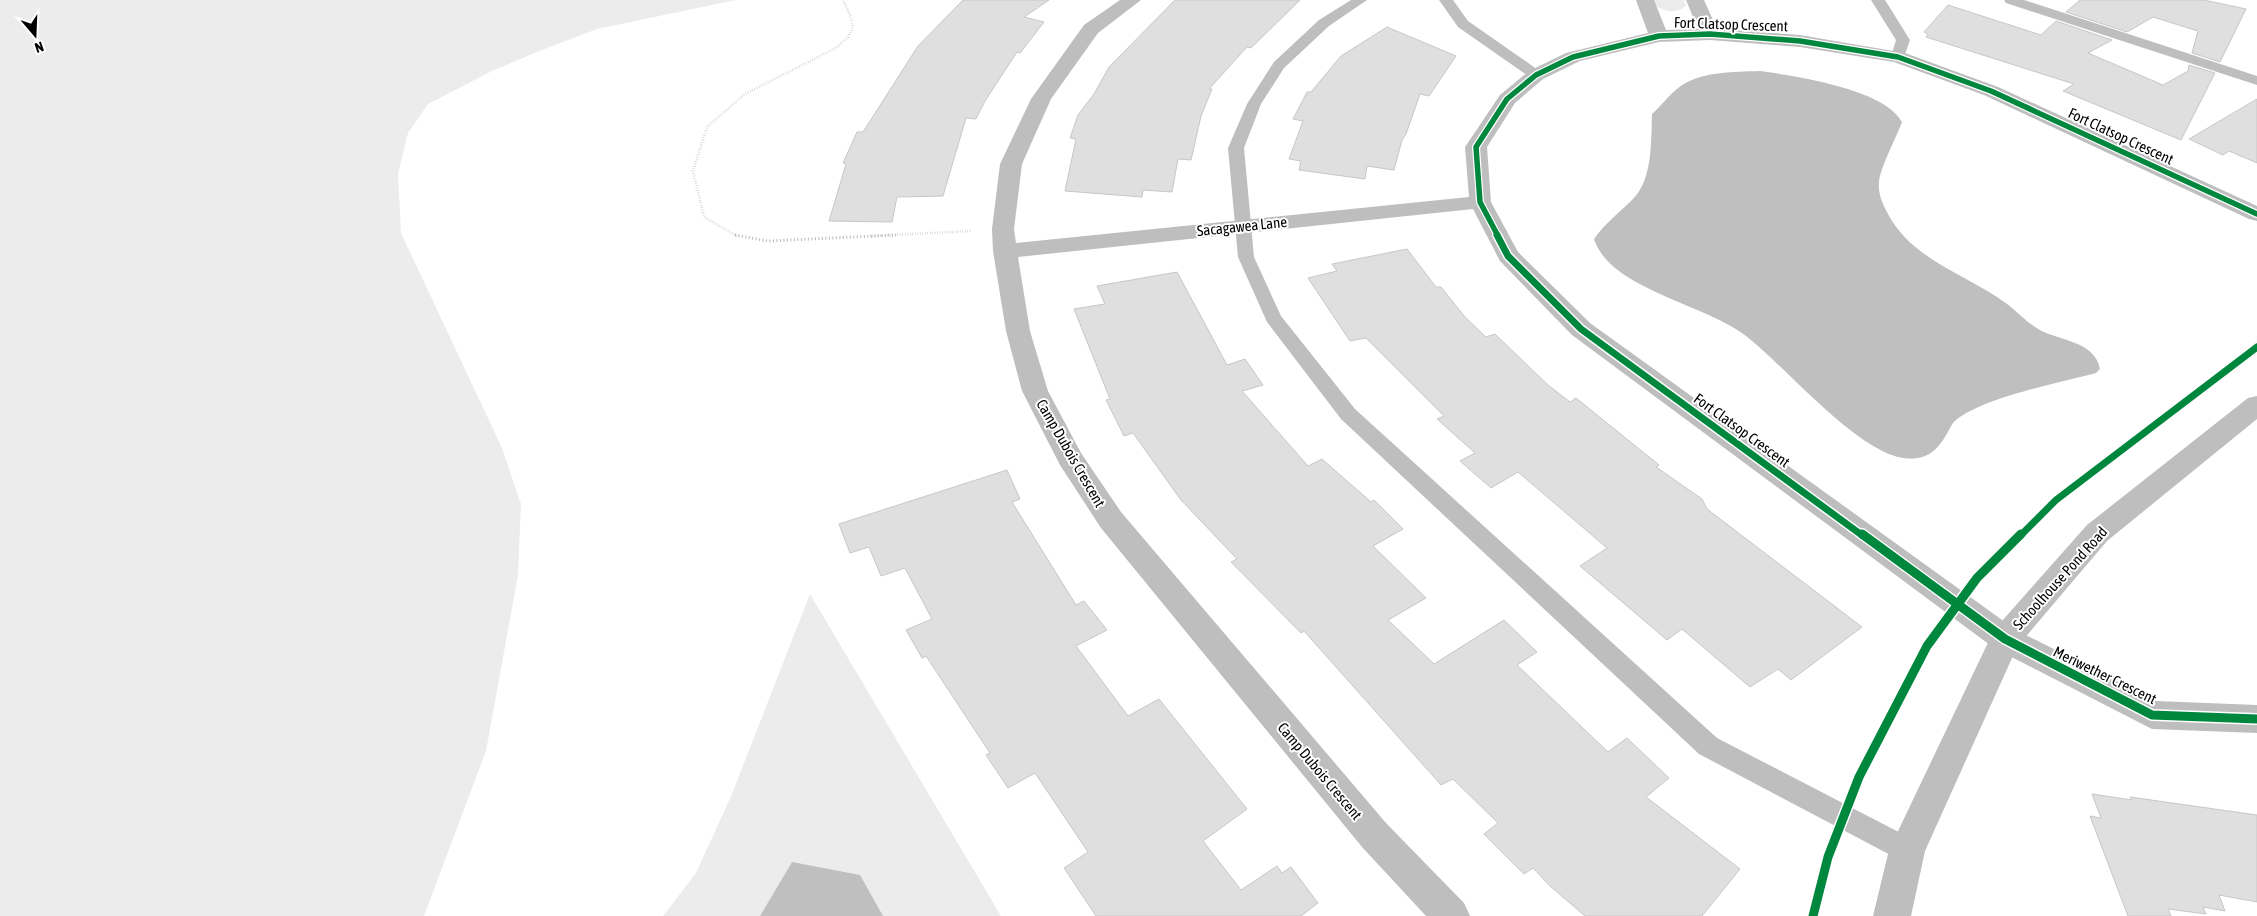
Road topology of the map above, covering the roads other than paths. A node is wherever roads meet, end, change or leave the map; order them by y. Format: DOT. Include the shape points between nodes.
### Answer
graph roads {
  1 [pos="1132,0"];
  2 [pos="1360,0"];
  3 [pos="1446,0"];
  4 [pos="1645,0"];
  5 [pos="1695,0"];
  6 [pos="1878,0"];
  7 [pos="2011,0"];
  8 [pos="1710,34"];
  9 [pos="1659,36"];
  10 [pos="1898,57"];
  11 [pos="1536,75"];
  12 [pos="2257,81"];
  13 [pos="1480,202"];
  14 [pos="2257,214"];
  15 [pos="1242,225"];
  16 [pos="1004,240"];
  17 [pos="2257,405"];
  18 [pos="2005,639"];
  19 [pos="2257,719"];
  20 [pos="1907,850"];
  21 [pos="1451,916"];
  22 [pos="1892,916"];
  1 -- 16 [label="street, Camp Dubois Crescent" via="1091,29 1041,99 1011,164"];
  2 -- 15 [label="lane" via="1324,23 1279,66 1254,104 1236,148"];
  3 -- 11 [label="lane" via="1464,24"];
  4 -- 9 [label="street"];
  5 -- 8 [label="street"];
  6 -- 10 [label="lane" via="1903,40"];
  7 -- 12 [label="lane"];
  8 -- 9 [label="street, Fort Clatsop Crescent"];
  8 -- 10 [label="street, Fort Clatsop Crescent" via="1800,40"];
  9 -- 11 [label="street, Fort Clatsop Crescent" via="1574,57"];
  10 -- 14 [label="street, Fort Clatsop Crescent" via="1991,91"];
  11 -- 13 [label="street, Fort Clatsop Crescent" via="1507,99 1476,147"];
  13 -- 15 [label="street, Sacagawea Lane"];
  13 -- 18 [label="street, Fort Clatsop Crescent" via="1508,256 1581,329"];
  15 -- 16 [label="street, Sacagawea Lane"];
  15 -- 20 [label="lane" via="1246,257 1273,318 1348,414 1708,746"];
  16 -- 21 [label="street, Camp Dubois Crescent" via="1018,331 1035,391 1070,458 1111,520 1374,835"];
  17 -- 18 [label="street, Schoolhouse Pond Road" via="2097,533"];
  18 -- 19 [label="street, Meriwether Crescent" via="2152,715"];
  18 -- 20 [label="street, Schoolhouse Pond Road"];
  20 -- 22 [label="street, Schoolhouse Pond Road"];
}
